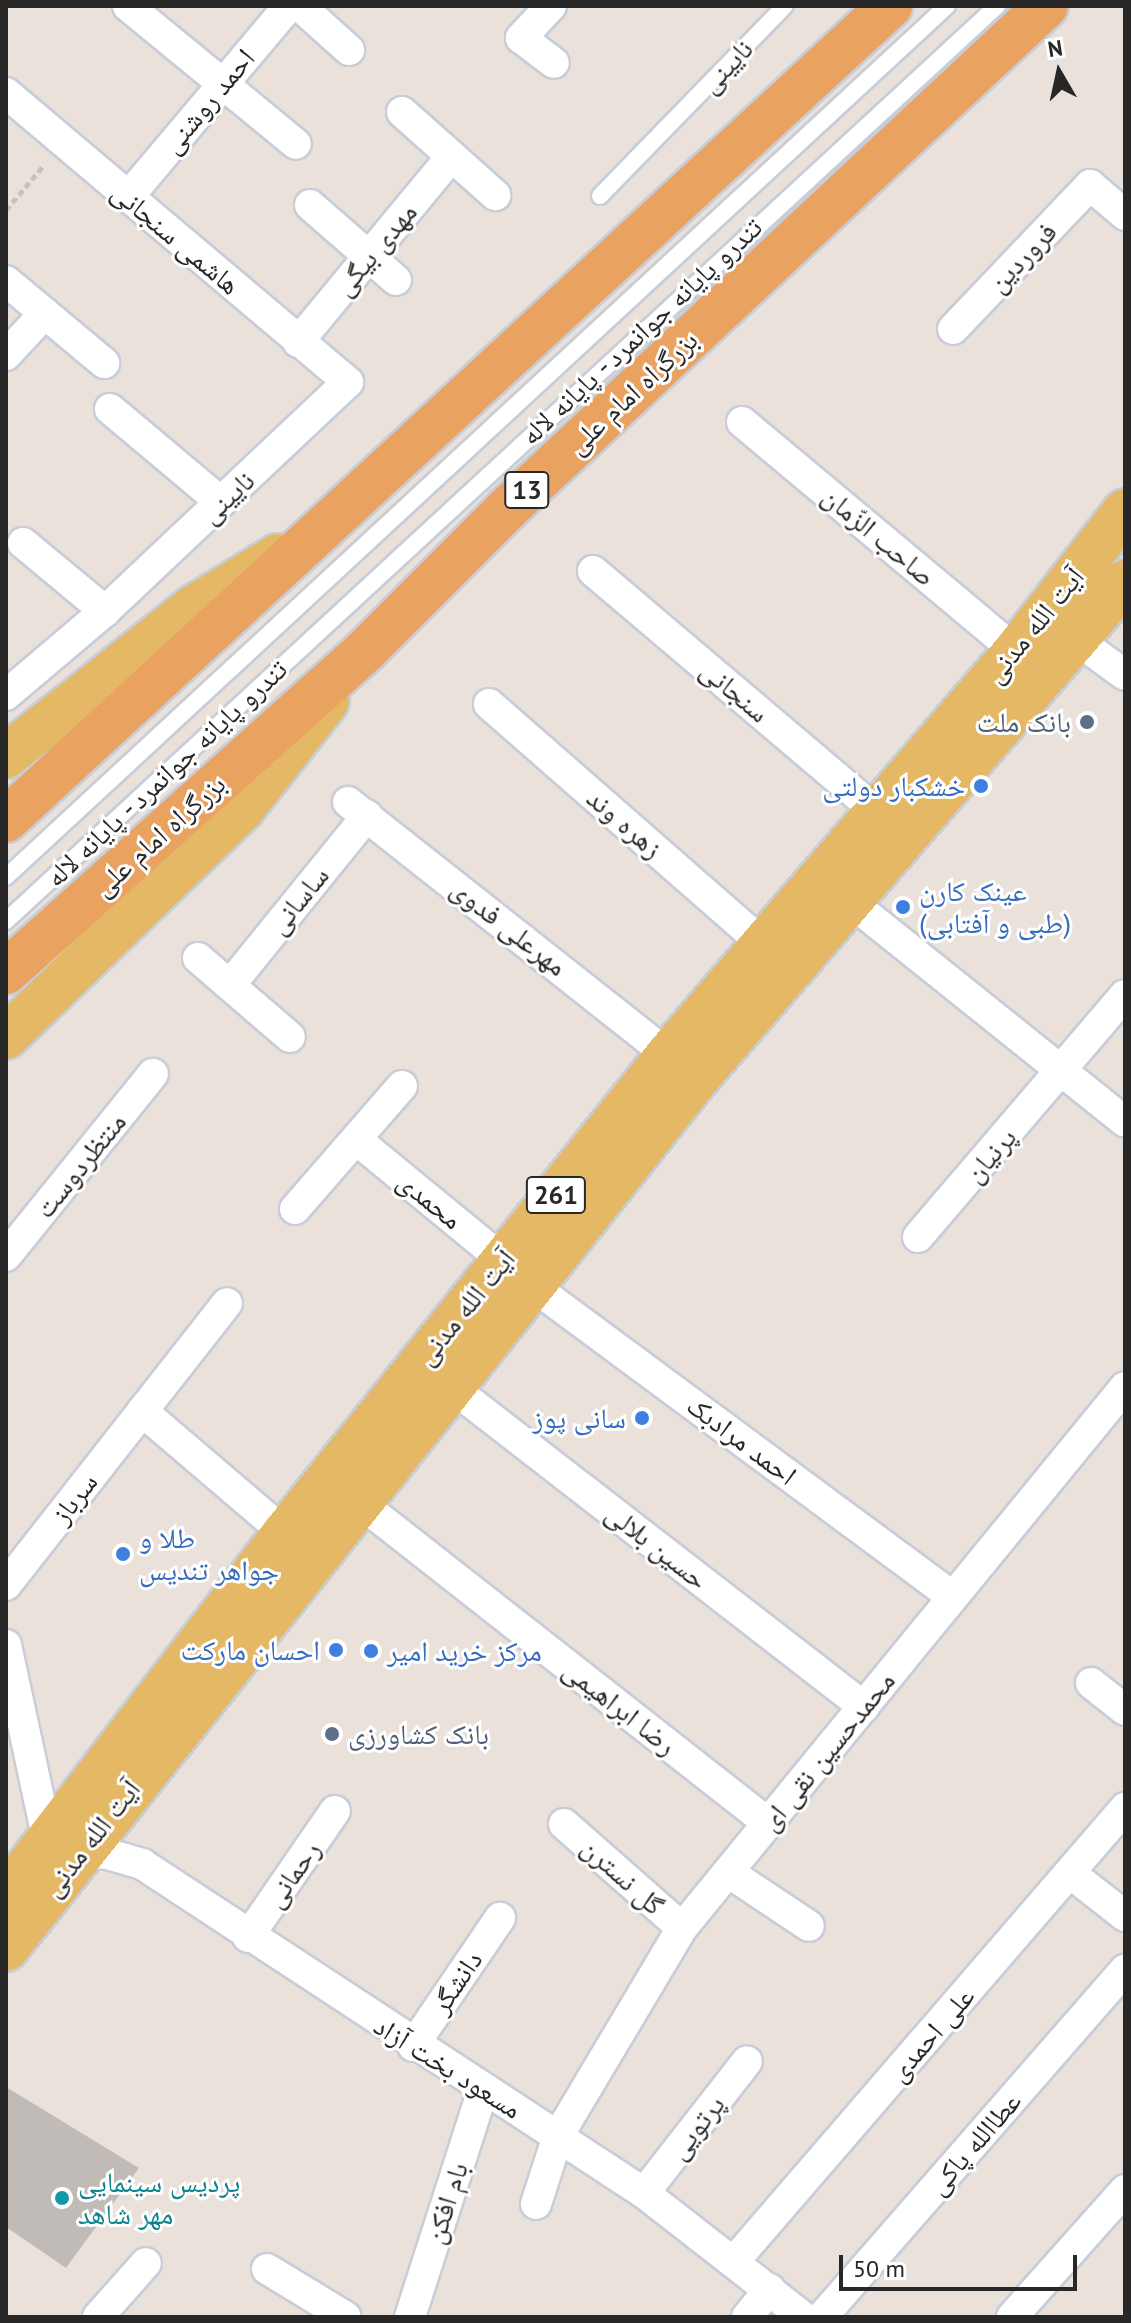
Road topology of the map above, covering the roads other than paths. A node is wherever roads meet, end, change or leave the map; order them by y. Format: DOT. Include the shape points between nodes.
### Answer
graph roads {
  1 [pos="128,6"];
  2 [pos="289,6"];
  3 [pos="300,6"];
  4 [pos="551,6"];
  5 [pos="785,6"];
  6 [pos="890,6"];
  7 [pos="947,6"];
  8 [pos="997,6"];
  9 [pos="1046,6"];
  10 [pos="349,50"];
  11 [pos="554,63"];
  12 [pos="223,84"];
  13 [pos="6,93"];
  14 [pos="402,112"];
  15 [pos="296,144"];
  16 [pos="452,156"];
  17 [pos="495,195"];
  18 [pos="600,196"];
  19 [pos="128,197"];
  20 [pos="310,205"];
  21 [pos="1125,215"];
  22 [pos="370,255"];
  23 [pos="396,280"];
  24 [pos="6,281"];
  25 [pos="45,313"];
  26 [pos="953,329"];
  27 [pos="298,342"];
  28 [pos="6,355"];
  29 [pos="104,363"];
  30 [pos="348,382"];
  31 [pos="110,409"];
  32 [pos="742,422"];
  33 [pos="221,502"];
  34 [pos="1125,511"];
  35 [pos="318,532"];
  36 [pos="23,543"];
  37 [pos="593,571"];
  38 [pos="1125,582"];
  39 [pos="105,611"];
  40 [pos="1077,640"];
  41 [pos="366,650"];
  42 [pos="1016,651"];
  43 [pos="1125,675"];
  44 [pos="6,695"];
  45 [pos="489,704"];
  46 [pos="6,756"];
  47 [pos="358,809"];
  48 [pos="877,812"];
  49 [pos="6,820"];
  50 [pos="6,877"];
  51 [pos="847,899"];
  52 [pos="6,921"];
  53 [pos="762,943"];
  54 [pos="198,958"];
  55 [pos="6,972"];
  56 [pos="230,985"];
  57 [pos="1125,995"];
  58 [pos="6,1037"];
  59 [pos="290,1037"];
  60 [pos="668,1055"];
  61 [pos="153,1074"];
  62 [pos="1062,1074"];
  63 [pos="402,1086"];
  64 [pos="1125,1122"];
  65 [pos="358,1141"];
  66 [pos="295,1209"];
  67 [pos="918,1237"];
  68 [pos="6,1256"];
  69 [pos="516,1272"];
  70 [pos="227,1303"];
  71 [pos="450,1386"];
  72 [pos="1125,1387"];
  73 [pos="142,1411"];
  74 [pos="359,1502"];
  75 [pos="285,1533"];
  76 [pos="6,1585"];
  77 [pos="953,1597"];
  78 [pos="6,1645"];
  79 [pos="1091,1683"];
  80 [pos="864,1707"];
  81 [pos="1125,1710"];
  82 [pos="1125,1808"];
  83 [pos="335,1811"];
  84 [pos="768,1823"];
  85 [pos="564,1824"];
  86 [pos="62,1846"];
  87 [pos="728,1872"];
  88 [pos="1070,1873"];
  89 [pos="6,1895"];
  90 [pos="1125,1916"];
  91 [pos="500,1918"];
  92 [pos="809,1926"];
  93 [pos="682,1928"];
  94 [pos="248,1937"];
  95 [pos="6,1949"];
  96 [pos="1125,1970"];
  97 [pos="413,2046"];
  98 [pos="747,2061"];
  99 [pos="483,2090"];
  100 [pos="558,2136"];
  101 [pos="1125,2190"];
  102 [pos="644,2193"];
  103 [pos="536,2204"];
  104 [pos="736,2259"];
  105 [pos="146,2263"];
  106 [pos="267,2269"];
  107 [pos="770,2289"];
  108 [pos="98,2317"];
  109 [pos="346,2317"];
  110 [pos="410,2317"];
  111 [pos="747,2317"];
  112 [pos="803,2317"];
  113 [pos="822,2317"];
  114 [pos="1012,2317"];
  1 -- 12 [label="street"];
  2 -- 12 [label="street, احمد روشنی"];
  3 -- 10 [label="street"];
  4 -- 11 [label="street" via="521,38"];
  5 -- 18 [label="lane, نایینی"];
  6 -- 35 [label="highway"];
  7 -- 50 [label="lane"];
  8 -- 52 [label="lane, تندرو پایانه جوانمرد - پایانه لاله"];
  9 -- 41 [label="highway, بزرگراه امام علی / 13" via="507,509"];
  12 -- 15 [label="street"];
  12 -- 19 [label="street, احمد روشنی"];
  13 -- 19 [label="street, هاشمی سنجانی"];
  14 -- 16 [label="street"];
  16 -- 17 [label="street"];
  16 -- 22 [label="street, مهدی بیگی"];
  19 -- 27 [label="street, هاشمی سنجانی"];
  20 -- 22 [label="street"];
  21 -- 26 [label="street, فروردین" via="1090,185"];
  22 -- 23 [label="street"];
  22 -- 27 [label="street, مهدی بیگی"];
  24 -- 25 [label="street"];
  25 -- 28 [label="street"];
  25 -- 29 [label="street"];
  27 -- 30 [label="street, هاشمی سنجانی"];
  30 -- 33 [label="street, نایینی"];
  31 -- 33 [label="street"];
  32 -- 42 [label="street, صاحب الزّمان"];
  33 -- 39 [label="street, نایینی"];
  34 -- 42 [label="main road, آیت الله مدنی / 261"];
  35 -- 46 [label="main road" via="194,607"];
  35 -- 49 [label="highway"];
  36 -- 39 [label="street"];
  37 -- 48 [label="street, سنجانی"];
  38 -- 40 [label="main road, آیت الله مدنی / 261"];
  39 -- 44 [label="street, نایینی"];
  40 -- 43 [label="street"];
  40 -- 51 [label="main road, آیت الله مدنی / 261"];
  41 -- 55 [label="highway, بزرگراه امام علی / 13"];
  41 -- 58 [label="main road" via="242,809"];
  42 -- 48 [label="main road, آیت الله مدنی / 261"];
  45 -- 53 [label="street, زهره وند"];
  47 -- 56 [label="street, ساسانی"];
  47 -- 60 [label="street, مهرعلی فدوی"];
  48 -- 53 [label="main road, آیت الله مدنی / 261"];
  51 -- 62 [label="street"];
  51 -- 69 [label="main road, آیت الله مدنی / 261"];
  53 -- 60 [label="main road, آیت الله مدنی / 261"];
  54 -- 56 [label="street"];
  56 -- 59 [label="street"];
  57 -- 62 [label="street, پرنیان"];
  60 -- 69 [label="main road, آیت الله مدنی / 261"];
  61 -- 68 [label="street, منتظردوست"];
  62 -- 64 [label="street"];
  62 -- 67 [label="street, پرنیان"];
  63 -- 65 [label="street"];
  65 -- 66 [label="street"];
  65 -- 69 [label="street, محمدی"];
  69 -- 71 [label="main road, آیت الله مدنی / 261"];
  69 -- 75 [label="main road, آیت الله مدنی / 261"];
  69 -- 77 [label="street, احمد مرادبک"];
  70 -- 73 [label="street, سرباز"];
  71 -- 74 [label="main road, آیت الله مدنی / 261"];
  71 -- 80 [label="street, حسین بلالی"];
  72 -- 77 [label="street, محمدحسین نقی ای"];
  73 -- 75 [label="street"];
  73 -- 76 [label="street, سرباز"];
  74 -- 84 [label="street, رضا ابراهیمی"];
  74 -- 86 [label="main road, آیت الله مدنی / 261"];
  75 -- 86 [label="main road, آیت الله مدنی / 261"];
  77 -- 80 [label="street, محمدحسین نقی ای"];
  78 -- 86 [label="street"];
  79 -- 81 [label="street"];
  80 -- 84 [label="street, محمدحسین نقی ای"];
  82 -- 88 [label="street, علی احمدی"];
  83 -- 94 [label="street, رحمانی"];
  84 -- 87 [label="street, محمدحسین نقی ای"];
  85 -- 93 [label="street, گل نسترن"];
  86 -- 89 [label="main road, آیت الله مدنی / 261"];
  86 -- 94 [label="street, مسعود بخت آزاد" via="142,1864"];
  86 -- 95 [label="main road, آیت الله مدنی / 261"];
  87 -- 92 [label="street"];
  87 -- 93 [label="street, محمدحسین نقی ای"];
  88 -- 90 [label="street"];
  88 -- 104 [label="street, علی احمدی"];
  91 -- 97 [label="street, دانشگر"];
  93 -- 100 [label="street, محمدحسین نقی ای"];
  94 -- 97 [label="street, مسعود بخت آزاد"];
  96 -- 113 [label="street, عطاالله پاکی"];
  97 -- 99 [label="street, مسعود بخت آزاد"];
  98 -- 102 [label="street, پرتویی"];
  99 -- 100 [label="street, مسعود بخت آزاد"];
  99 -- 110 [label="street, بام افکن"];
  100 -- 102 [label="street, مسعود بخت آزاد"];
  100 -- 103 [label="street, محمدحسین نقی ای"];
  101 -- 114 [label="street"];
  102 -- 104 [label="street, مسعود بخت آزاد"];
  104 -- 107 [label="street, مسعود بخت آزاد"];
  105 -- 108 [label="street"];
  106 -- 109 [label="street"];
  107 -- 111 [label="street"];
  107 -- 112 [label="street, مسعود بخت آزاد"];
}
